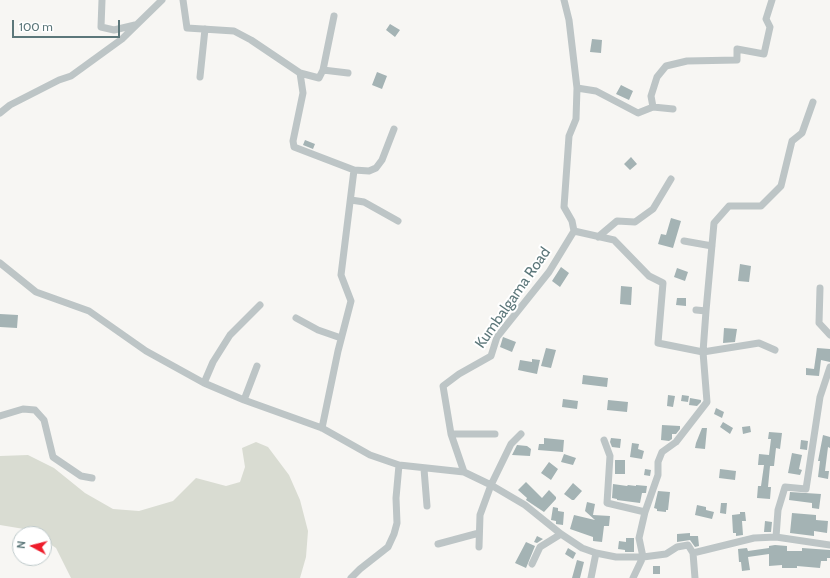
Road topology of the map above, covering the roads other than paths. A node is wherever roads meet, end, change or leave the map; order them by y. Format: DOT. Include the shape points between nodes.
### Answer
graph roads {
  1 [pos="102,0"];
  2 [pos="162,0"];
  3 [pos="183,0"];
  4 [pos="564,0"];
  5 [pos="772,0"];
  6 [pos="334,16"];
  7 [pos="135,25"];
  8 [pos="205,29"];
  9 [pos="323,70"];
  10 [pos="300,73"];
  11 [pos="348,73"];
  12 [pos="200,77"];
  13 [pos="576,88"];
  14 [pos="813,102"];
  15 [pos="653,107"];
  16 [pos="673,109"];
  17 [pos="0,113"];
  18 [pos="394,129"];
  19 [pos="354,170"];
  20 [pos="671,179"];
  21 [pos="351,200"];
  22 [pos="398,221"];
  23 [pos="574,231"];
  24 [pos="598,237"];
  25 [pos="684,241"];
  26 [pos="712,246"];
  27 [pos="0,264"];
  28 [pos="820,288"];
  29 [pos="260,306"];
  30 [pos="696,310"];
  31 [pos="706,311"];
  32 [pos="296,318"];
  33 [pos="830,335"];
  34 [pos="341,338"];
  35 [pos="775,350"];
  36 [pos="703,352"];
  37 [pos="257,366"];
  38 [pos="830,367"];
  39 [pos="204,383"];
  40 [pos="244,400"];
  41 [pos="0,416"];
  42 [pos="322,428"];
  43 [pos="451,434"];
  44 [pos="495,434"];
  45 [pos="520,434"];
  46 [pos="604,440"];
  47 [pos="399,465"];
  48 [pos="424,469"];
  49 [pos="464,472"];
  50 [pos="92,478"];
  51 [pos="491,485"];
  52 [pos="427,506"];
  53 [pos="645,512"];
  54 [pos="479,533"];
  55 [pos="561,534"];
  56 [pos="776,537"];
  57 [pos="438,544"];
  58 [pos="830,545"];
  59 [pos="479,547"];
  60 [pos="596,553"];
  61 [pos="693,553"];
  62 [pos="643,557"];
  63 [pos="532,564"];
  64 [pos="352,578"];
  65 [pos="591,578"];
  66 [pos="633,578"];
  67 [pos="695,578"];
  1 -- 7 [label="street" via="101,27 114,30"];
  2 -- 7 [label="street"];
  3 -- 8 [label="street" via="187,28"];
  4 -- 13 [label="street" via="570,20"];
  5 -- 15 [label="street" via="766,20 770,27 764,54 737,49 737,60 687,61 666,66 657,77 651,96"];
  6 -- 9 [label="street"];
  7 -- 17 [label="street" via="122,39 71,76 10,105"];
  8 -- 10 [label="street" via="234,31"];
  8 -- 12 [label="street"];
  9 -- 10 [label="street" via="319,78"];
  9 -- 11 [label="street"];
  10 -- 19 [label="street" via="302,93 294,147"];
  13 -- 15 [label="street" via="596,91 638,113"];
  13 -- 23 [label="street" via="576,120 569,136 564,207"];
  14 -- 26 [label="street" via="802,133 792,142 782,186 760,206 729,206 714,223"];
  15 -- 16 [label="street"];
  18 -- 19 [label="street" via="382,160 376,168 369,171"];
  19 -- 21 [label="street"];
  20 -- 24 [label="street" via="653,210 635,222 617,220"];
  21 -- 22 [label="street" via="364,202"];
  21 -- 34 [label="street" via="341,275 351,300"];
  23 -- 24 [label="street"];
  23 -- 43 [label="street, Kumbalgama Road" via="549,272 498,337 491,356 443,386"];
  24 -- 36 [label="street" via="614,240 649,276 663,283 658,343"];
  25 -- 26 [label="street"];
  26 -- 31 [label="street"];
  27 -- 39 [label="street" via="36,292 89,311 146,351"];
  28 -- 33 [label="street" via="819,323"];
  29 -- 39 [label="street" via="230,335 213,362"];
  30 -- 31 [label="street"];
  31 -- 36 [label="street"];
  32 -- 34 [label="street" via="318,330"];
  34 -- 42 [label="street"];
  35 -- 36 [label="street" via="759,344"];
  36 -- 53 [label="street" via="707,402 676,442 662,452 658,462 658,475"];
  37 -- 40 [label="street"];
  38 -- 56 [label="street" via="820,396 806,489 785,487 778,510"];
  39 -- 40 [label="street"];
  40 -- 42 [label="street"];
  41 -- 50 [label="street" via="23,409 35,410 44,420 53,457 81,476"];
  42 -- 47 [label="street" via="370,455"];
  43 -- 44 [label="street"];
  43 -- 49 [label="street, Kumbalgama Road"];
  45 -- 51 [label="street" via="511,444"];
  46 -- 53 [label="street" via="610,456 607,504"];
  47 -- 48 [label="street"];
  47 -- 64 [label="street" via="397,523 394,534 388,546"];
  48 -- 49 [label="street"];
  48 -- 52 [label="street"];
  49 -- 51 [label="street"];
  51 -- 54 [label="street" via="480,515"];
  51 -- 55 [label="street" via="525,505"];
  53 -- 62 [label="street" via="639,538"];
  54 -- 57 [label="street"];
  54 -- 59 [label="street"];
  55 -- 60 [label="street" via="582,548"];
  55 -- 63 [label="street" via="540,548"];
  56 -- 58 [label="street"];
  56 -- 61 [label="street" via="754,538"];
  60 -- 62 [label="street" via="616,557"];
  60 -- 65 [label="street"];
  61 -- 62 [label="street" via="688,545 677,547 666,554"];
  61 -- 67 [label="street"];
  62 -- 66 [label="street"];
}
